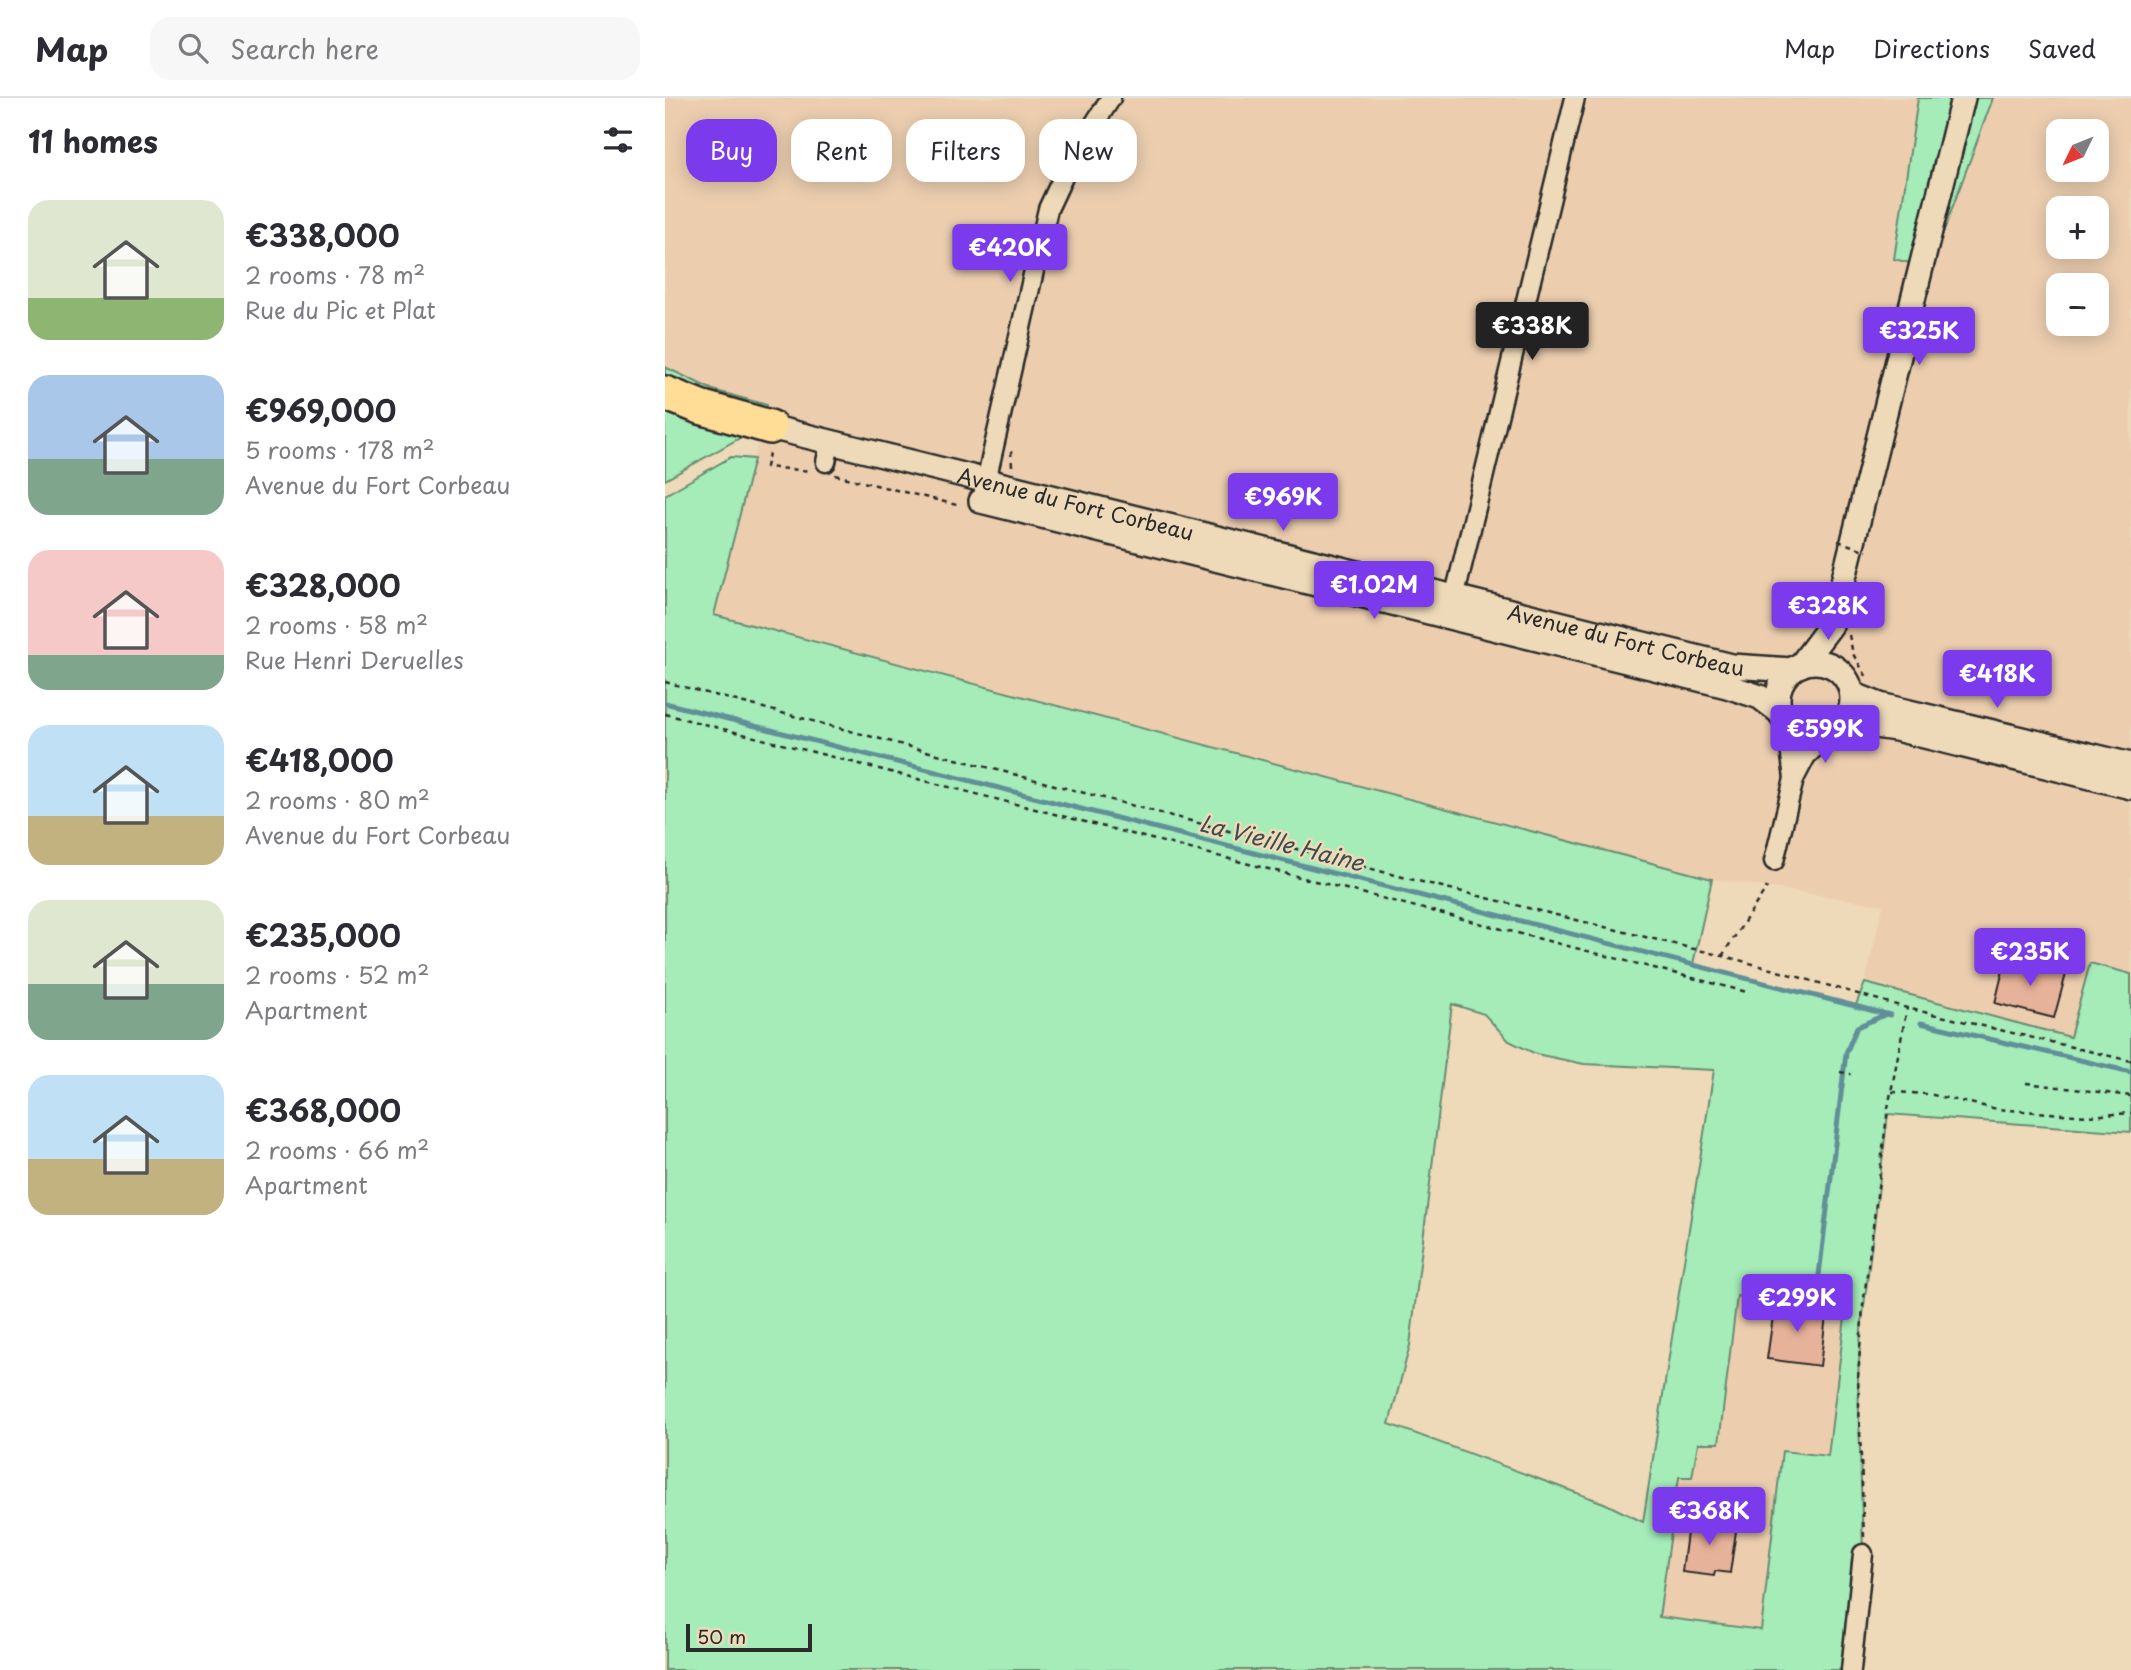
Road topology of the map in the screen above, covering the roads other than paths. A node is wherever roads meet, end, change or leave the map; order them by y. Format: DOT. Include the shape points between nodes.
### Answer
graph roads {
  1 [pos="1111,98"];
  2 [pos="1575,98"];
  3 [pos="1963,98"];
  4 [pos="665,393"];
  5 [pos="769,427"];
  6 [pos="983,491"];
  7 [pos="1452,607"];
  8 [pos="1831,625"];
  9 [pos="1797,667"];
  10 [pos="1847,684"];
  11 [pos="1784,718"];
  12 [pos="1835,730"];
  13 [pos="2131,765"];
  14 [pos="1794,779"];
  15 [pos="2131,787"];
  16 [pos="1774,861"];
  17 [pos="1863,1554"];
  18 [pos="1851,1670"];
  1 -- 6 [label="street" via="1071,160 1048,209"];
  2 -- 7 [label="street"];
  3 -- 8 [label="street"];
  4 -- 5 [label="highway"];
  5 -- 6 [label="street, Avenue du Fort Corbeau" via="828,453"];
  6 -- 7 [label="street, Avenue du Fort Corbeau"];
  7 -- 9 [label="street, Avenue du Fort Corbeau" via="1732,666"];
  7 -- 11 [label="street, Avenue du Fort Corbeau" via="1760,697"];
  8 -- 9 [label="street"];
  8 -- 10 [label="street"];
  9 -- 10 [label="street" via="1823,663"];
  9 -- 11 [label="street" via="1780,689"];
  10 -- 12 [label="street" via="1848,717"];
  10 -- 13 [label="street" via="1880,705"];
  11 -- 12 [label="street" via="1807,735"];
  11 -- 14 [label="street"];
  12 -- 14 [label="street" via="1807,756"];
  12 -- 15 [label="street" via="1868,725 1896,729"];
  14 -- 16 [label="street"];
  17 -- 18 [label="street"];
}
